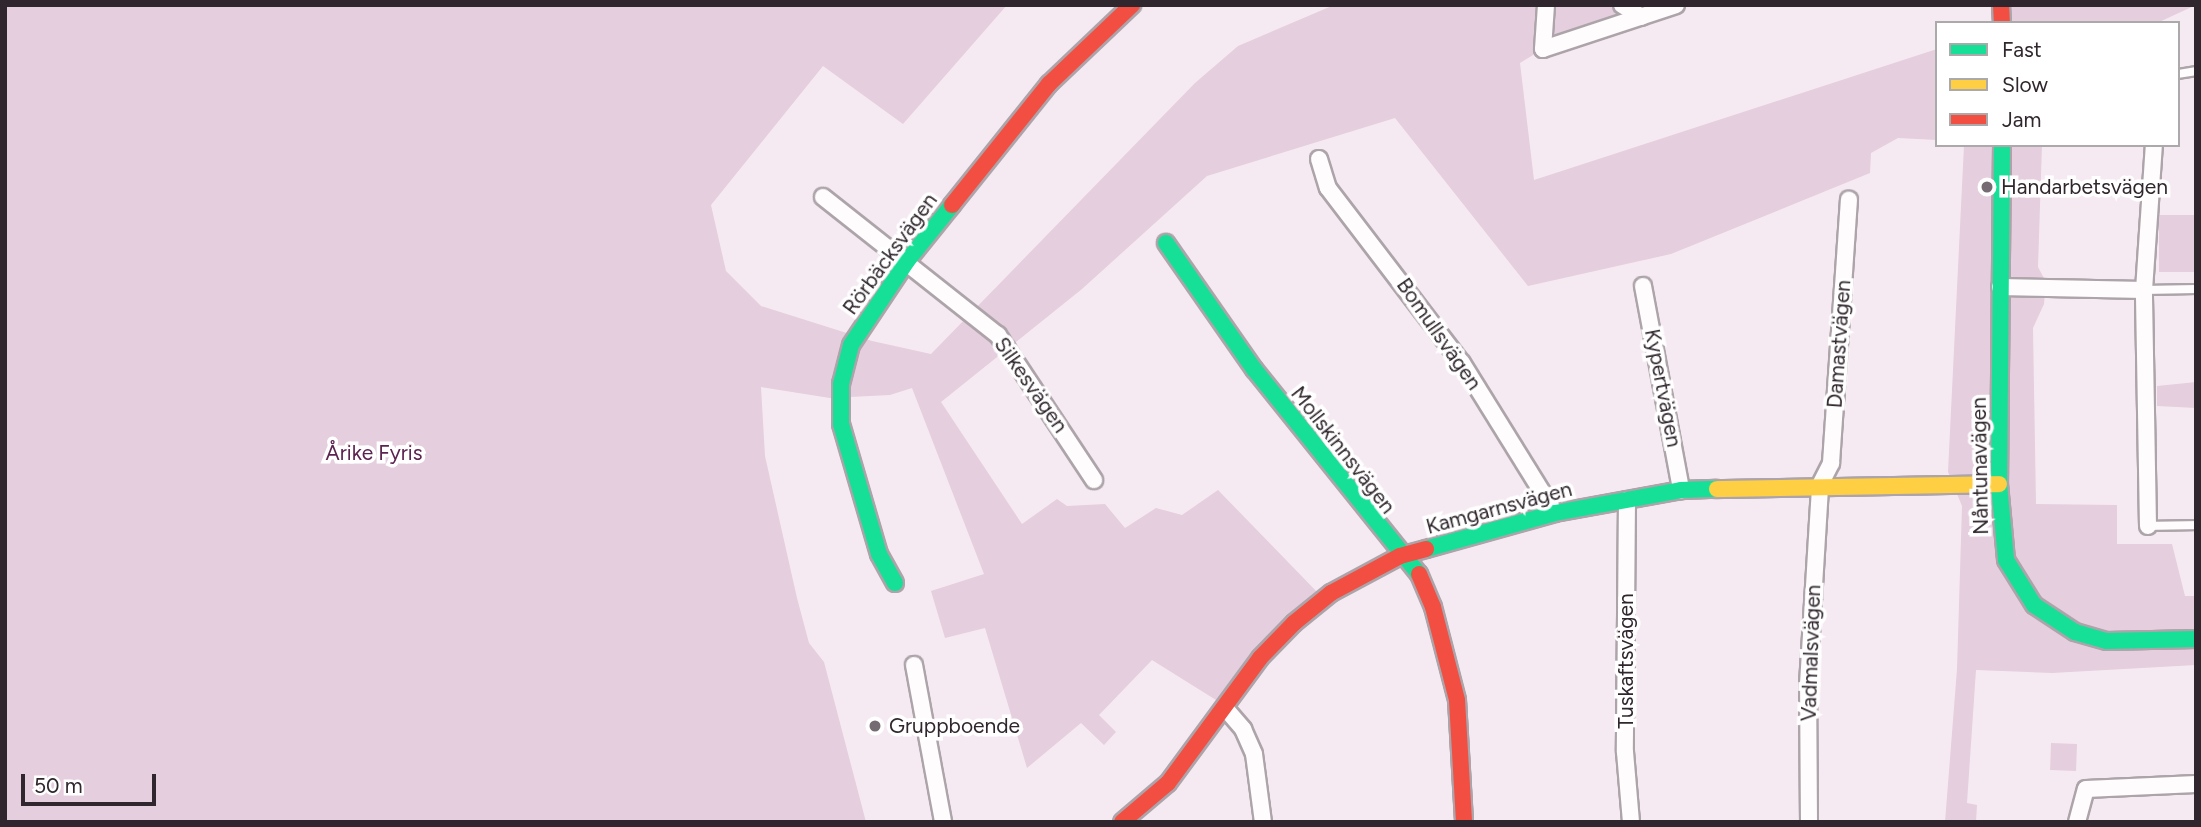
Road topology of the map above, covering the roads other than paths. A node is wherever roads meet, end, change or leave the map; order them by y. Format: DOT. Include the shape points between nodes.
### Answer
graph roads {
  1 [pos="1132,5"];
  2 [pos="1546,5"];
  3 [pos="1622,5"];
  4 [pos="1676,5"];
  5 [pos="1642,17"];
  6 [pos="2002,147"];
  7 [pos="2154,147"];
  8 [pos="1319,159"];
  9 [pos="823,197"];
  10 [pos="1849,200"];
  11 [pos="1166,243"];
  12 [pos="907,261"];
  13 [pos="1643,286"];
  14 [pos="2000,287"];
  15 [pos="2196,289"];
  16 [pos="2144,290"];
  17 [pos="1094,480"];
  18 [pos="1999,484"];
  19 [pos="1820,485"];
  20 [pos="1681,490"];
  21 [pos="1627,500"];
  22 [pos="1555,513"];
  23 [pos="2196,525"];
  24 [pos="2148,526"];
  25 [pos="1400,556"];
  26 [pos="895,583"];
  27 [pos="2196,639"];
  28 [pos="914,665"];
  29 [pos="1225,708"];
  30 [pos="2196,784"];
  31 [pos="943,822"];
  32 [pos="1122,822"];
  33 [pos="1263,822"];
  34 [pos="1464,822"];
  35 [pos="1632,822"];
  36 [pos="1809,822"];
  37 [pos="2077,822"];
  1 -- 12 [label="street, Rörbäcksvägen" via="1049,84"];
  2 -- 5 [label="street" via="1543,49"];
  3 -- 5 [label="street"];
  4 -- 5 [label="street"];
  6 -- 14 [label="street, Nåntunavägen"];
  7 -- 16 [label="street"];
  8 -- 22 [label="street, Bomullsvägen" via="1328,188 1455,353"];
  9 -- 12 [label="street, Silkesvägen"];
  10 -- 19 [label="street, Damastvägen" via="1831,463"];
  11 -- 25 [label="street, Mollskinnsvägen" via="1254,369"];
  12 -- 17 [label="street, Silkesvägen" via="998,335"];
  12 -- 26 [label="street, Rörbäcksvägen" via="851,345 839,405 879,554"];
  13 -- 20 [label="street, Kypertvägen"];
  14 -- 16 [label="street"];
  14 -- 18 [label="street, Nåntunavägen"];
  15 -- 16 [label="lane"];
  16 -- 24 [label="street"];
  18 -- 19 [label="street, Kamgarnsvägen"];
  18 -- 27 [label="street, Nåntunavägen" via="2007,560 2018,586 2053,621 2108,641"];
  19 -- 20 [label="street, Kamgarnsvägen"];
  19 -- 36 [label="street, Vadmalsvägen" via="1808,684"];
  20 -- 21 [label="street, Kamgarnsvägen"];
  21 -- 22 [label="street, Kamgarnsvägen"];
  21 -- 35 [label="street, Tuskaftsvägen" via="1625,752"];
  22 -- 25 [label="street, Kamgarnsvägen"];
  23 -- 24 [label="lane"];
  25 -- 29 [label="street, Kamgarnsvägen" via="1331,593 1294,624 1260,658"];
  25 -- 34 [label="street, Mollskinnsvägen" via="1418,573 1433,607 1457,700"];
  28 -- 31 [label="street"];
  29 -- 32 [label="street, Kamgarnsvägen" via="1168,783"];
  29 -- 33 [label="street" via="1243,729 1254,754"];
  30 -- 37 [label="street" via="2086,789"];
}
